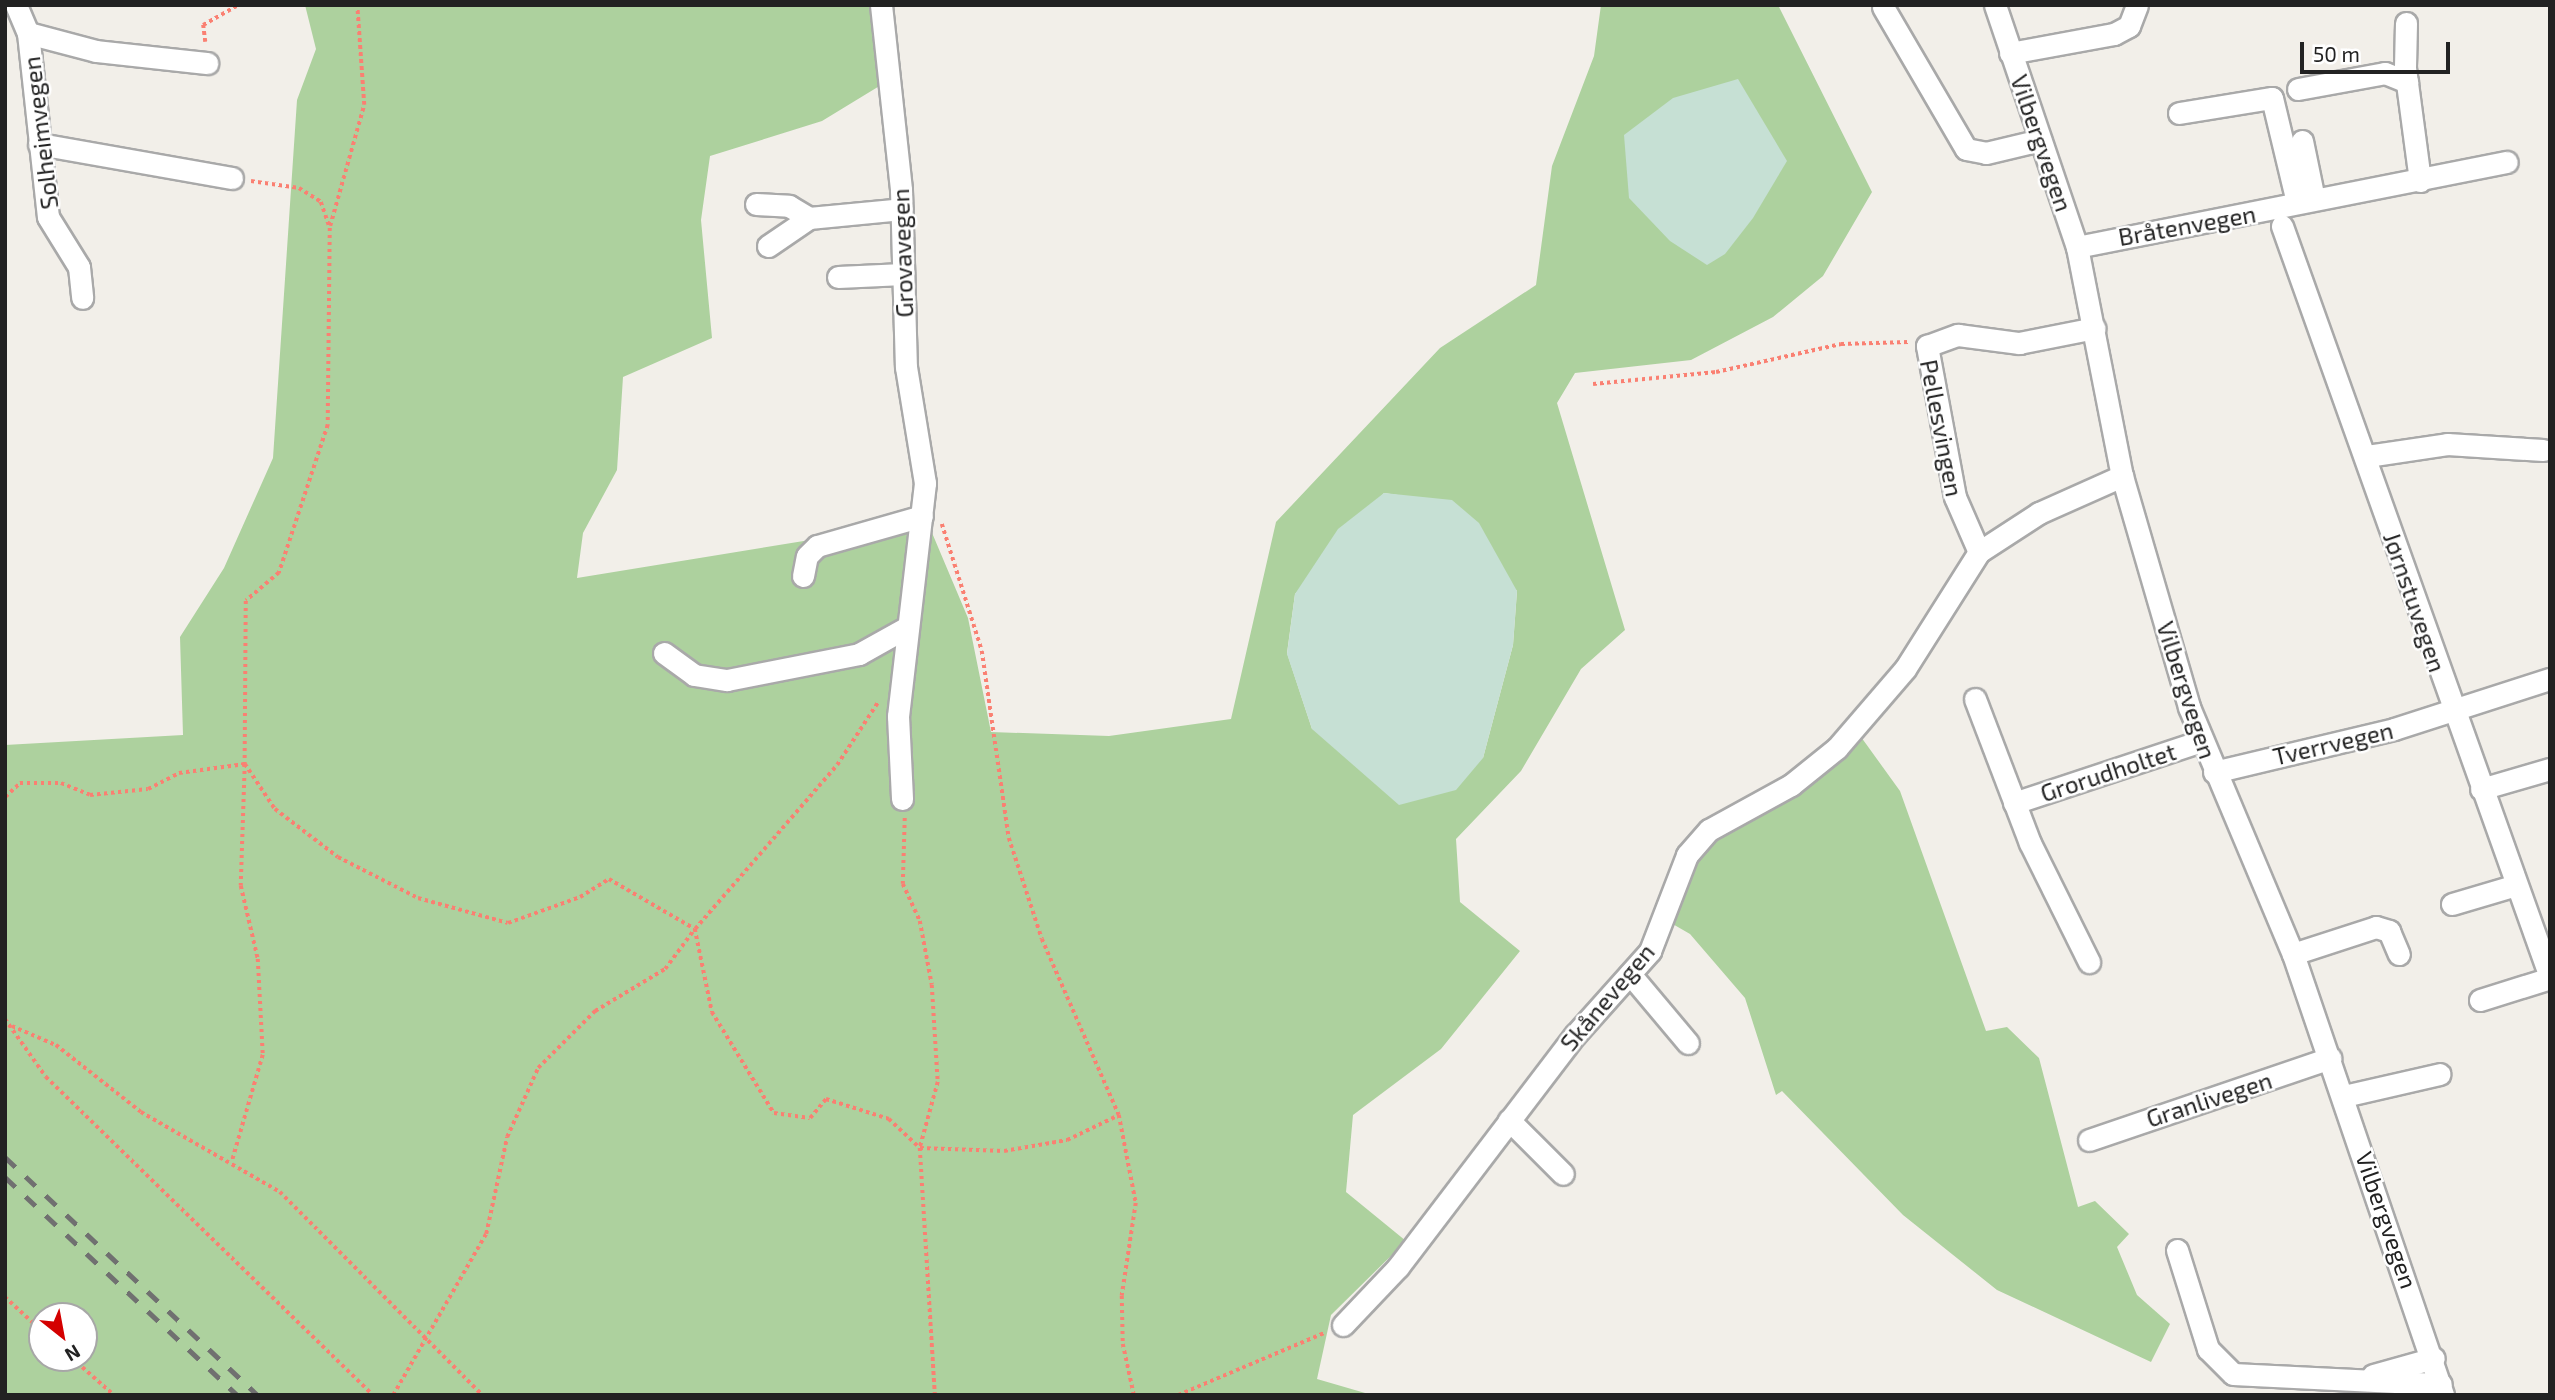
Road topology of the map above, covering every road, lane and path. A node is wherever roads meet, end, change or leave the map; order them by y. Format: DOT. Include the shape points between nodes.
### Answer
graph roads {
  1 [pos="16,5"];
  2 [pos="238,5"];
  3 [pos="357,5"];
  4 [pos="881,5"];
  5 [pos="1995,5"];
  6 [pos="2137,5"];
  7 [pos="1883,8"];
  8 [pos="2406,23"];
  9 [pos="28,33"];
  10 [pos="2010,53"];
  11 [pos="207,63"];
  12 [pos="2407,82"];
  13 [pos="2298,89"];
  14 [pos="2179,113"];
  15 [pos="2040,140"];
  16 [pos="2302,141"];
  17 [pos="39,144"];
  18 [pos="2507,162"];
  19 [pos="232,178"];
  20 [pos="2420,181"];
  21 [pos="2305,201"];
  22 [pos="756,204"];
  23 [pos="902,209"];
  24 [pos="809,218"];
  25 [pos="2282,226"];
  26 [pos="330,228"];
  27 [pos="768,246"];
  28 [pos="2077,247"];
  29 [pos="904,274"];
  30 [pos="838,278"];
  31 [pos="82,298"];
  32 [pos="2095,328"];
  33 [pos="1927,346"];
  34 [pos="1593,384"];
  35 [pos="2543,450"];
  36 [pos="2367,456"];
  37 [pos="2122,476"];
  38 [pos="924,500"];
  39 [pos="1979,552"];
  40 [pos="803,576"];
  41 [pos="904,629"];
  42 [pos="664,653"];
  43 [pos="2550,679"];
  44 [pos="882,697"];
  45 [pos="1975,699"];
  46 [pos="2451,710"];
  47 [pos="2202,740"];
  48 [pos="244,764"];
  49 [pos="2550,769"];
  50 [pos="2214,772"];
  51 [pos="2481,789"];
  52 [pos="5,797"];
  53 [pos="902,799"];
  54 [pos="2014,803"];
  55 [pos="2516,885"];
  56 [pos="2452,904"];
  57 [pos="695,929"];
  58 [pos="2293,954"];
  59 [pos="2399,954"];
  60 [pos="2089,962"];
  61 [pos="1630,974"];
  62 [pos="2550,977"];
  63 [pos="2480,1000"];
  64 [pos="5,1019"];
  65 [pos="12,1026"];
  66 [pos="1688,1043"];
  67 [pos="2330,1058"];
  68 [pos="2440,1074"];
  69 [pos="2344,1096"];
  70 [pos="1119,1115"];
  71 [pos="1508,1120"];
  72 [pos="2089,1140"];
  73 [pos="920,1148"];
  74 [pos="232,1162"];
  75 [pos="1563,1174"];
  76 [pos="2178,1250"];
  77 [pos="5,1297"];
  78 [pos="28,1318"];
  79 [pos="1343,1325"];
  80 [pos="425,1340"];
  81 [pos="2434,1359"];
  82 [pos="88,1372"];
  83 [pos="2365,1378"];
  84 [pos="2442,1390"];
  85 [pos="114,1395"];
  86 [pos="373,1395"];
  87 [pos="393,1395"];
  88 [pos="482,1395"];
  89 [pos="935,1395"];
  90 [pos="1134,1395"];
  91 [pos="1178,1395"];
  1 -- 9 [label="street, Solheimvegen"];
  2 -- 11 [label="path" via="203,25"];
  3 -- 26 [label="path" via="365,105"];
  4 -- 23 [label="street, Grovavegen"];
  5 -- 10 [label="street, Vilbergvegen"];
  6 -- 10 [label="street" via="2129,26 2114,34"];
  7 -- 15 [label="street" via="1966,149 1986,153"];
  8 -- 12 [label="street"];
  9 -- 11 [label="street" via="96,51"];
  9 -- 17 [label="street, Solheimvegen"];
  10 -- 15 [label="street, Vilbergvegen"];
  12 -- 13 [label="street" via="2385,73"];
  12 -- 20 [label="street"];
  14 -- 21 [label="street" via="2272,98"];
  15 -- 28 [label="street, Vilbergvegen"];
  16 -- 21 [label="street"];
  17 -- 19 [label="street"];
  17 -- 31 [label="street, Solheimvegen" via="48,217 79,267"];
  18 -- 20 [label="street, Bråtenvegen"];
  19 -- 26 [label="path" via="299,188 321,202"];
  20 -- 21 [label="street, Bråtenvegen"];
  21 -- 28 [label="street, Bråtenvegen"];
  22 -- 24 [label="street" via="789,206"];
  23 -- 24 [label="street"];
  23 -- 29 [label="street, Grovavegen"];
  24 -- 27 [label="street"];
  25 -- 36 [label="street, Jørnstuvegen"];
  26 -- 48 [label="path" via="328,425 279,573 246,601"];
  28 -- 32 [label="street, Vilbergvegen"];
  29 -- 30 [label="street"];
  29 -- 38 [label="street, Grovavegen" via="906,367"];
  32 -- 33 [label="street, Pellesvingen" via="2019,343 1958,335"];
  32 -- 37 [label="street, Vilbergvegen"];
  33 -- 34 [label="path" via="1893,339 1841,344 1716,372"];
  33 -- 39 [label="street, Pellesvingen" via="1955,497"];
  35 -- 36 [label="street" via="2447,444"];
  36 -- 46 [label="street, Jørnstuvegen"];
  37 -- 39 [label="street, Skånevegen" via="2039,513"];
  37 -- 47 [label="street, Vilbergvegen"];
  38 -- 40 [label="street" via="817,547 807,556"];
  38 -- 41 [label="street, Grovavegen"];
  38 -- 70 [label="path" via="982,651 1009,838 1042,939"];
  39 -- 61 [label="street, Skånevegen" via="1911,659 1837,748 1791,785 1725,818 1686,855 1658,935"];
  41 -- 42 [label="street" via="859,654 727,680 694,675"];
  41 -- 53 [label="street, Grovavegen" via="897,737"];
  43 -- 46 [label="street, Tverrvegen"];
  44 -- 57 [label="path" via="836,765"];
  45 -- 54 [label="street, Grorudholtet"];
  46 -- 50 [label="street, Tverrvegen"];
  46 -- 51 [label="street, Jørnstuvegen"];
  47 -- 50 [label="street, Vilbergvegen"];
  47 -- 54 [label="street, Grorudholtet"];
  48 -- 52 [label="path" via="179,773 148,789 90,795 61,783 20,783"];
  48 -- 57 [label="path" via="275,809 338,857 418,898 508,923 609,879"];
  48 -- 74 [label="path" via="241,886 258,959 263,1055"];
  49 -- 51 [label="street"];
  50 -- 58 [label="street, Vilbergvegen"];
  51 -- 55 [label="street, Jørnstuvegen"];
  53 -- 73 [label="path" via="903,884 920,920 932,985 938,1082"];
  54 -- 60 [label="street, Grorudholtet" via="2067,927"];
  55 -- 56 [label="street"];
  55 -- 62 [label="street, Jørnstuvegen"];
  57 -- 73 [label="path" via="712,1012 774,1113 810,1118 826,1099 889,1119"];
  57 -- 80 [label="path" via="666,969 595,1011 538,1068 507,1137 486,1234"];
  58 -- 59 [label="street" via="2376,927 2389,931"];
  58 -- 67 [label="street, Vilbergvegen"];
  61 -- 66 [label="street"];
  61 -- 71 [label="street, Skånevegen"];
  62 -- 63 [label="street"];
  64 -- 65 [label="path"];
  65 -- 74 [label="path" via="56,1045 141,1112"];
  65 -- 86 [label="path" via="47,1077"];
  67 -- 69 [label="street, Vilbergvegen"];
  67 -- 72 [label="street, Granlivegen"];
  68 -- 69 [label="street"];
  69 -- 81 [label="street, Vilbergvegen"];
  70 -- 73 [label="path" via="1067,1140 1004,1151"];
  70 -- 90 [label="path" via="1136,1203 1122,1296"];
  71 -- 75 [label="street"];
  71 -- 79 [label="street, Skånevegen" via="1398,1267"];
  73 -- 89 [label="path"];
  74 -- 80 [label="path" via="281,1192"];
  76 -- 83 [label="street, Vilbergvegen" via="2208,1349 2227,1371 2248,1378"];
  77 -- 78 [label="path"];
  79 -- 91 [label="path"];
  80 -- 87 [label="path"];
  80 -- 88 [label="path"];
  81 -- 83 [label="street, Vilbergvegen"];
  81 -- 84 [label="street, Vilbergvegen"];
  82 -- 85 [label="path"];
  83 -- 84 [label="street, Vilbergvegen"];
}
